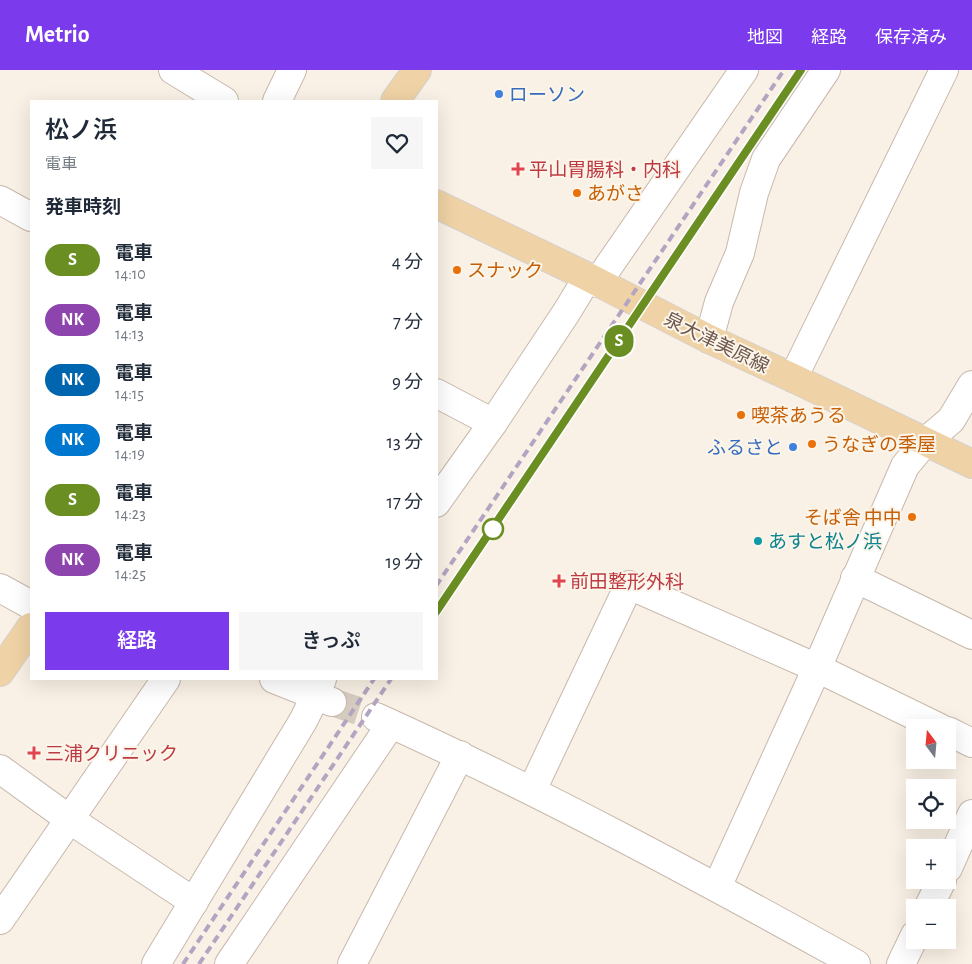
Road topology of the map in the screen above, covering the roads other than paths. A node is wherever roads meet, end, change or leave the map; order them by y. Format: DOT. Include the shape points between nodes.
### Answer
graph roads {
  1 [pos="173,70"];
  2 [pos="292,70"];
  3 [pos="416,70"];
  4 [pos="744,70"];
  5 [pos="826,70"];
  6 [pos="944,70"];
  7 [pos="222,100"];
  8 [pos="277,100"];
  9 [pos="396,100"];
  10 [pos="0,200"];
  11 [pos="438,205"];
  12 [pos="30,216"];
  13 [pos="592,280"];
  14 [pos="709,339"];
  15 [pos="793,378"];
  16 [pos="972,385"];
  17 [pos="438,394"];
  18 [pos="493,423"];
  19 [pos="925,442"];
  20 [pos="972,464"];
  21 [pos="438,498"];
  22 [pos="855,578"];
  23 [pos="0,588"];
  24 [pos="30,604"];
  25 [pos="30,628"];
  26 [pos="972,635"];
  27 [pos="817,668"];
  28 [pos="0,672"];
  29 [pos="165,680"];
  30 [pos="278,680"];
  31 [pos="323,692"];
  32 [pos="922,719"];
  33 [pos="956,735"];
  34 [pos="972,743"];
  35 [pos="460,755"];
  36 [pos="0,769"];
  37 [pos="532,790"];
  38 [pos="972,814"];
  39 [pos="69,819"];
  40 [pos="959,857"];
  41 [pos="717,887"];
  42 [pos="194,902"];
  43 [pos="0,920"];
  44 [pos="908,949"];
  45 [pos="156,964"];
  46 [pos="229,964"];
  47 [pos="352,964"];
  48 [pos="856,964"];
  49 [pos="901,964"];
  1 -- 7 [label="street"];
  2 -- 8 [label="street"];
  3 -- 9 [label="main road"];
  4 -- 13 [label="street"];
  5 -- 14 [label="street" via="766,159 754,193 740,253 719,302"];
  6 -- 15 [label="street"];
  10 -- 12 [label="street"];
  11 -- 13 [label="main road, 泉大津美原線"];
  13 -- 14 [label="main road, 泉大津美原線"];
  13 -- 18 [label="street" via="566,313"];
  14 -- 15 [label="main road, 泉大津美原線"];
  15 -- 19 [label="main road, 泉大津美原線"];
  16 -- 19 [label="street" via="951,420"];
  17 -- 18 [label="street"];
  18 -- 21 [label="street"];
  19 -- 20 [label="main road, 泉大津美原線"];
  19 -- 22 [label="street" via="905,466"];
  22 -- 26 [label="street"];
  22 -- 27 [label="street"];
  23 -- 24 [label="street"];
  25 -- 28 [label="main road"];
  27 -- 32 [label="street"];
  27 -- 37 [label="street" via="629,585"];
  27 -- 41 [label="street"];
  29 -- 39 [label="street"];
  30 -- 31 [label="street"];
  31 -- 42 [label="street"];
  33 -- 34 [label="street"];
  35 -- 37 [label="street"];
  35 -- 46 [label="street" via="384,720"];
  35 -- 47 [label="street"];
  36 -- 39 [label="street"];
  37 -- 41 [label="street"];
  38 -- 40 [label="street"];
  39 -- 42 [label="street"];
  39 -- 43 [label="street"];
  41 -- 48 [label="street"];
  42 -- 45 [label="street"];
  44 -- 49 [label="street"];
}
